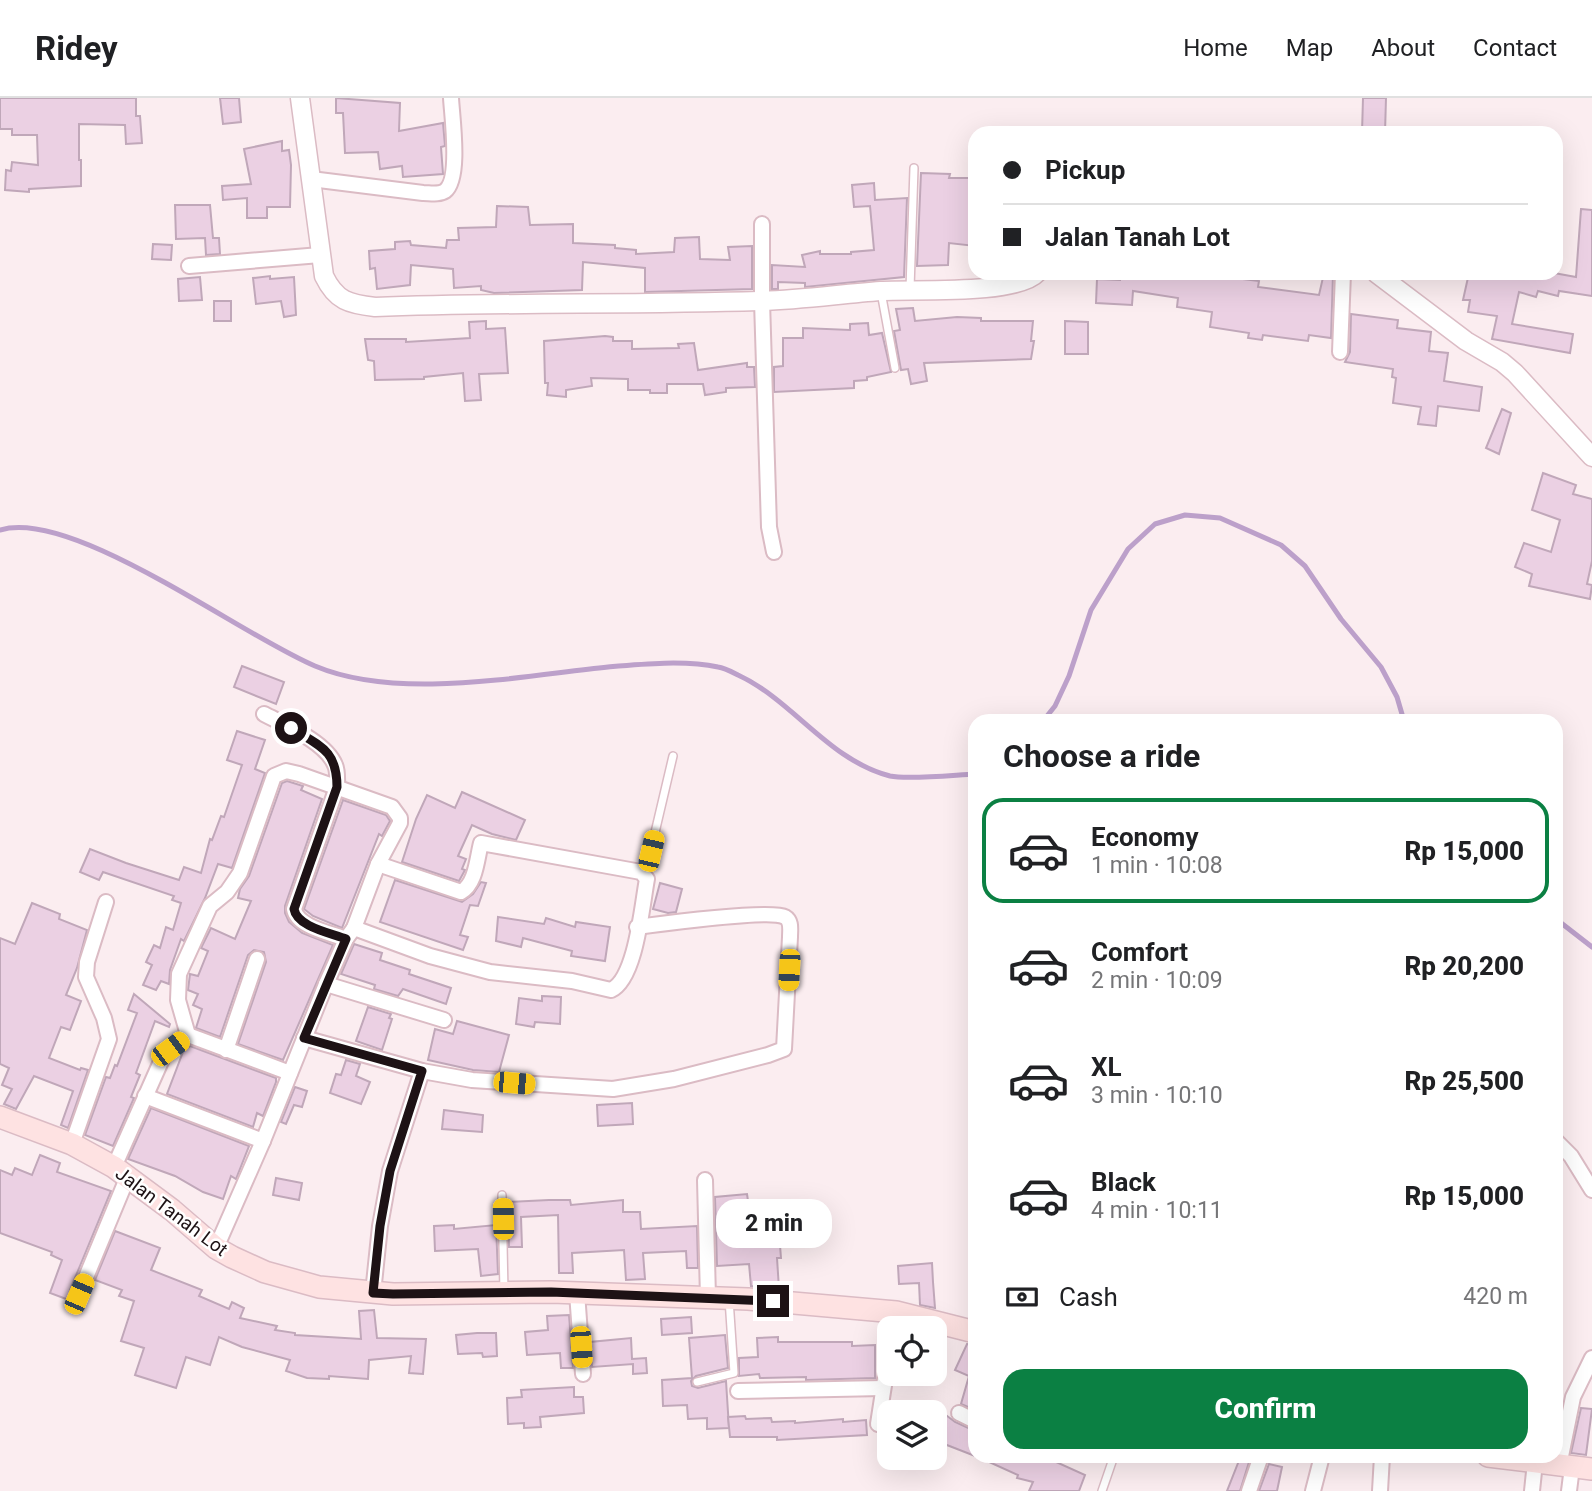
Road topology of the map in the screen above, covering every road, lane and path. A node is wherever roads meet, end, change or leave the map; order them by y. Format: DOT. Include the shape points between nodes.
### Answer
graph roads {
  1 [pos="300,98"];
  2 [pos="451,98"];
  3 [pos="914,167"];
  4 [pos="311,179"];
  5 [pos="762,223"];
  6 [pos="320,255"];
  7 [pos="189,267"];
  8 [pos="1031,280"];
  9 [pos="1343,280"];
  10 [pos="1385,280"];
  11 [pos="909,290"];
  12 [pos="881,291"];
  13 [pos="762,301"];
  14 [pos="1340,352"];
  15 [pos="895,368"];
  16 [pos="1592,457"];
  17 [pos="774,552"];
  18 [pos="264,714"];
  19 [pos="673,756"];
  20 [pos="337,787"];
  21 [pos="378,864"];
  22 [pos="645,875"];
  23 [pos="106,902"];
  24 [pos="638,927"];
  25 [pos="350,934"];
  26 [pos="257,959"];
  27 [pos="326,984"];
  28 [pos="444,1020"];
  29 [pos="188,1035"];
  30 [pos="304,1038"];
  31 [pos="226,1050"];
  32 [pos="422,1071"];
  33 [pos="290,1073"];
  34 [pos="145,1096"];
  35 [pos="0,1117"];
  36 [pos="263,1141"];
  37 [pos="72,1144"];
  38 [pos="1563,1148"];
  39 [pos="121,1171"];
  40 [pos="705,1180"];
  41 [pos="1592,1190"];
  42 [pos="502,1195"];
  43 [pos="216,1248"];
  44 [pos="504,1292"];
  45 [pos="373,1293"];
  46 [pos="577,1293"];
  47 [pos="79,1294"];
  48 [pos="718,1298"];
  49 [pos="877,1318"];
  50 [pos="947,1328"];
  51 [pos="968,1331"];
  52 [pos="1592,1358"];
  53 [pos="583,1374"];
  54 [pos="697,1382"];
  55 [pos="883,1388"];
  56 [pos="738,1391"];
  57 [pos="881,1400"];
  58 [pos="959,1413"];
  59 [pos="968,1417"];
  60 [pos="1112,1463"];
  61 [pos="1259,1463"];
  62 [pos="1320,1463"];
  63 [pos="1382,1463"];
  64 [pos="1535,1463"];
  65 [pos="1543,1463"];
  66 [pos="1574,1467"];
  67 [pos="1102,1491"];
  68 [pos="1249,1491"];
  69 [pos="1313,1491"];
  70 [pos="1380,1491"];
  71 [pos="1532,1491"];
  72 [pos="1569,1491"];
  1 -- 4 [label="street"];
  2 -- 4 [label="street" via="454,164 445,191 423,193"];
  3 -- 11 [label="lane"];
  4 -- 6 [label="street"];
  5 -- 13 [label="street"];
  6 -- 7 [label="street"];
  6 -- 13 [label="street" via="324,276 336,296 375,307"];
  8 -- 11 [label="street" via="1004,286"];
  9 -- 14 [label="street"];
  10 -- 16 [label="street" via="1515,373"];
  11 -- 12 [label="street"];
  12 -- 13 [label="street"];
  12 -- 15 [label="lane"];
  13 -- 17 [label="street" via="769,527"];
  18 -- 20 [label="street" via="329,754 337,767"];
  19 -- 22 [label="lane"];
  20 -- 21 [label="street" via="392,807 400,818"];
  20 -- 25 [label="street" via="294,909 300,921"];
  20 -- 29 [label="street" via="286,771 274,776 240,873 210,906 179,974 178,1000"];
  21 -- 22 [label="street" via="461,892 468,888 481,843"];
  21 -- 25 [label="street"];
  22 -- 24 [label="street"];
  23 -- 37 [label="street" via="86,977 109,1039"];
  24 -- 25 [label="street" via="633,960 621,984 611,990 490,972"];
  24 -- 32 [label="street" via="745,915 788,919 784,1049 674,1079 613,1088 472,1080"];
  25 -- 27 [label="street"];
  26 -- 31 [label="street"];
  27 -- 28 [label="street"];
  27 -- 30 [label="street"];
  29 -- 31 [label="street"];
  29 -- 34 [label="street" via="163,1058"];
  30 -- 32 [label="street"];
  30 -- 33 [label="street"];
  31 -- 33 [label="street"];
  32 -- 45 [label="street" via="390,1171"];
  33 -- 36 [label="street"];
  34 -- 36 [label="street"];
  34 -- 39 [label="street"];
  35 -- 37 [label="main road, Jalan Tanah Lot"];
  36 -- 43 [label="street"];
  37 -- 39 [label="main road, Jalan Tanah Lot"];
  38 -- 41 [label="street"];
  39 -- 43 [label="main road, Jalan Tanah Lot"];
  39 -- 47 [label="street"];
  40 -- 48 [label="street"];
  42 -- 44 [label="lane"];
  43 -- 45 [label="main road, Jalan Tanah Lot" via="265,1272 319,1287"];
  44 -- 45 [label="main road, Jalan Tanah Lot"];
  44 -- 46 [label="main road, Jalan Tanah Lot"];
  46 -- 48 [label="main road, Jalan Tanah Lot"];
  46 -- 53 [label="street"];
  48 -- 49 [label="main road, Jalan Tanah Lot"];
  48 -- 54 [label="lane" via="734,1373"];
  50 -- 51 [label="main road, Jalan Tanah Lot"];
  52 -- 66 [label="street" via="1573,1397"];
  55 -- 56 [label="street"];
  55 -- 57 [label="street"];
  58 -- 59 [label="street"];
  60 -- 67 [label="lane"];
  61 -- 68 [label="street"];
  62 -- 69 [label="street"];
  63 -- 70 [label="street"];
  64 -- 71 [label="street"];
  65 -- 66 [label="main road"];
  66 -- 72 [label="street"];
}
